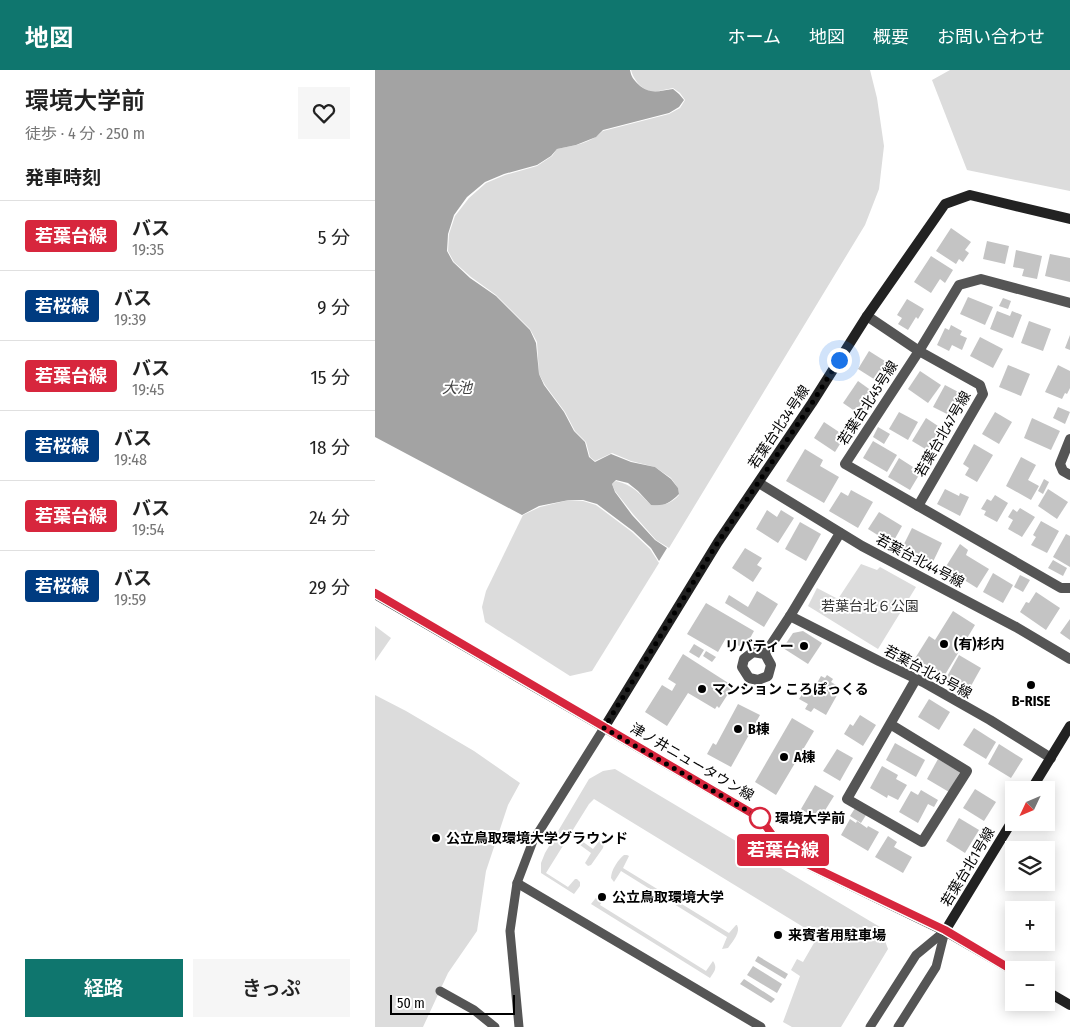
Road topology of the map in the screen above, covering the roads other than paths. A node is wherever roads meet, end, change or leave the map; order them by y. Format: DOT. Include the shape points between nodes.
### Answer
graph roads {
  1 [pos="1070,219"];
  2 [pos="1070,303"];
  3 [pos="867,316"];
  4 [pos="919,351"];
  5 [pos="1070,439"];
  6 [pos="1070,476"];
  7 [pos="759,483"];
  8 [pos="918,506"];
  9 [pos="840,533"];
  10 [pos="1070,588"];
  11 [pos="375,594"];
  12 [pos="790,616"];
  13 [pos="765,654"];
  14 [pos="1070,659"];
  15 [pos="916,679"];
  16 [pos="890,724"];
  17 [pos="1070,726"];
  18 [pos="604,728"];
  19 [pos="1051,758"];
  20 [pos="1037,781"];
  21 [pos="1006,831"];
  22 [pos="517,884"];
  23 [pos="945,930"];
  24 [pos="1005,967"];
  25 [pos="440,991"];
  26 [pos="1055,996"];
  27 [pos="1070,1005"];
  28 [pos="495,1027"];
  29 [pos="519,1027"];
  30 [pos="761,1027"];
  31 [pos="870,1027"];
  32 [pos="898,1027"];
  1 -- 3 [label="street, 若葉台北34号線" via="969,195 945,204"];
  2 -- 4 [label="street, 若葉台北45号線" via="981,279 959,285"];
  3 -- 4 [label="street, 若葉台北47号線"];
  3 -- 7 [label="street, 若葉台北34号線"];
  4 -- 8 [label="street, 若葉台北47号線" via="979,385 983,394"];
  4 -- 8 [label="street, 若葉台北45号線" via="845,464"];
  5 -- 6 [label="street" via="1060,464"];
  7 -- 9 [label="street, 若葉台北44号線"];
  7 -- 18 [label="street, 若葉台北34号線" via="718,542"];
  8 -- 10 [label="street, 若葉台北45号線" via="1061,588"];
  9 -- 12 [label="street"];
  9 -- 14 [label="street, 若葉台北44号線"];
  11 -- 18 [label="street, 津ノ井ニュータウン線"];
  12 -- 13 [label="street"];
  12 -- 15 [label="street, 若葉台北43号線"];
  15 -- 16 [label="street"];
  15 -- 19 [label="street, 若葉台北43号線"];
  16 -- 16 [label="street" via="847,799 922,842 967,771"];
  17 -- 19 [label="street"];
  18 -- 22 [label="lane" via="533,841"];
  18 -- 23 [label="street, 津ノ井ニュータウン線" via="760,818 786,854"];
  19 -- 20 [label="street"];
  21 -- 23 [label="street, 若葉台北1号線"];
  22 -- 29 [label="lane" via="510,931"];
  22 -- 30 [label="lane"];
  23 -- 24 [label="street, 津ノ井ニュータウン線"];
  23 -- 31 [label="lane" via="916,955"];
  23 -- 32 [label="lane" via="936,966"];
  25 -- 28 [label="lane" via="474,1010"];
  26 -- 27 [label="street"];
}
